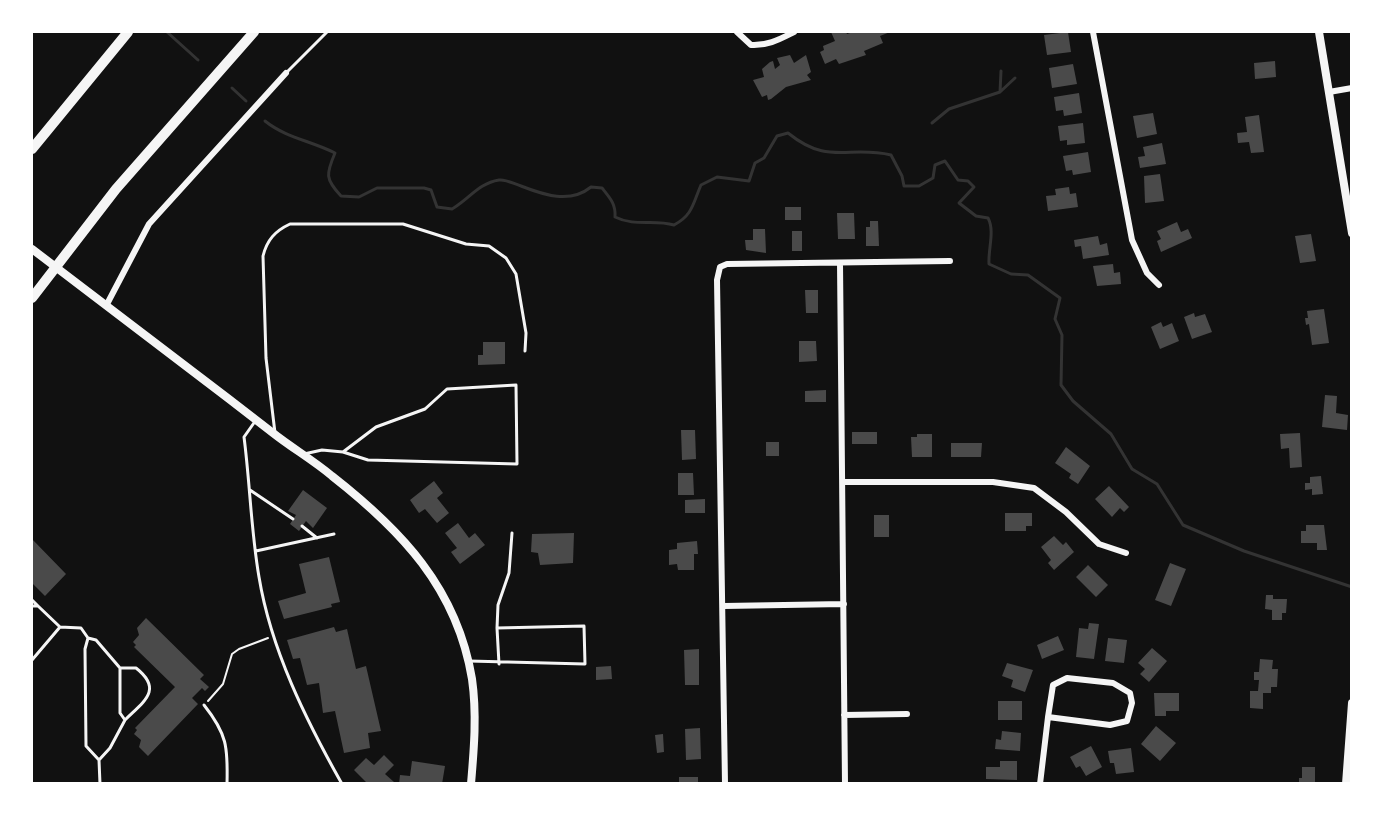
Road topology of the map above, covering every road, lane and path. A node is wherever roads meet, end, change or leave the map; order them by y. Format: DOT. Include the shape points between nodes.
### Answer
graph roads {
  1 [pos="128,32"];
  2 [pos="254,32"];
  3 [pos="327,32"];
  4 [pos="738,32"];
  5 [pos="794,32"];
  6 [pos="1093,32"];
  7 [pos="1319,32"];
  8 [pos="286,73"];
  9 [pos="1352,88"];
  10 [pos="1329,92"];
  11 [pos="32,149"];
  12 [pos="1352,234"];
  13 [pos="32,249"];
  14 [pos="950,261"];
  15 [pos="840,263"];
  16 [pos="1159,285"];
  17 [pos="32,298"];
  18 [pos="106,306"];
  19 [pos="525,351"];
  20 [pos="256,420"];
  21 [pos="275,435"];
  22 [pos="342,452"];
  23 [pos="303,454"];
  24 [pos="843,482"];
  25 [pos="250,490"];
  26 [pos="293,519"];
  27 [pos="302,526"];
  28 [pos="512,533"];
  29 [pos="334,534"];
  30 [pos="317,538"];
  31 [pos="256,551"];
  32 [pos="1126,553"];
  33 [pos="32,600"];
  34 [pos="844,604"];
  35 [pos="32,606"];
  36 [pos="38,606"];
  37 [pos="724,606"];
  38 [pos="60,627"];
  39 [pos="496,628"];
  40 [pos="274,635"];
  41 [pos="88,638"];
  42 [pos="32,660"];
  43 [pos="467,661"];
  44 [pos="499,664"];
  45 [pos="120,668"];
  46 [pos="1352,703"];
  47 [pos="204,705"];
  48 [pos="907,714"];
  49 [pos="844,715"];
  50 [pos="1048,717"];
  51 [pos="125,720"];
  52 [pos="99,760"];
  53 [pos="99,783"];
  54 [pos="227,783"];
  55 [pos="342,783"];
  56 [pos="471,783"];
  57 [pos="725,783"];
  58 [pos="845,783"];
  59 [pos="1040,783"];
  60 [pos="1346,783"];
  1 -- 11 [label="highway"];
  2 -- 17 [label="highway" via="116,189"];
  3 -- 8 [label="lane"];
  4 -- 5 [label="street" via="751,45 759,45"];
  6 -- 16 [label="street" via="1132,240 1147,273"];
  7 -- 10 [label="street"];
  8 -- 18 [label="street" via="149,224"];
  9 -- 10 [label="street"];
  10 -- 12 [label="street"];
  13 -- 18 [label="street"];
  14 -- 15 [label="street"];
  15 -- 24 [label="street"];
  15 -- 37 [label="street" via="720,267 717,280"];
  18 -- 20 [label="street"];
  19 -- 21 [label="lane" via="526,333 516,274 506,258 489,246 466,244 403,224 290,224 275,232 263,256 266,358"];
  20 -- 21 [label="street"];
  20 -- 25 [label="lane" via="244,437"];
  21 -- 23 [label="street"];
  22 -- 22 [label="lane" via="368,460 517,464 516,385 447,389 425,409 376,427"];
  22 -- 23 [label="lane" via="322,450"];
  23 -- 43 [label="street" via="414,549 450,609"];
  24 -- 32 [label="street" via="993,482 1034,488 1099,544"];
  24 -- 34 [label="street"];
  25 -- 26 [label="lane"];
  25 -- 31 [label="lane"];
  27 -- 30 [label="lane"];
  28 -- 39 [label="lane" via="509,573 498,605"];
  29 -- 30 [label="lane"];
  30 -- 31 [label="lane"];
  31 -- 40 [label="lane"];
  33 -- 36 [label="lane"];
  34 -- 37 [label="street"];
  34 -- 49 [label="street"];
  35 -- 36 [label="lane"];
  36 -- 38 [label="lane"];
  37 -- 57 [label="street"];
  38 -- 41 [label="lane" via="81,628"];
  38 -- 42 [label="lane"];
  39 -- 44 [label="lane"];
  39 -- 44 [label="lane" via="584,626 585,664"];
  40 -- 47 [label="path" via="232,654 223,684"];
  40 -- 55 [label="lane" via="298,701"];
  41 -- 45 [label="lane" via="96,640"];
  41 -- 52 [label="lane" via="86,746"];
  43 -- 44 [label="lane"];
  43 -- 56 [label="street" via="475,730"];
  45 -- 51 [label="lane" via="120,712"];
  45 -- 51 [label="lane" via="136,668 150,687 147,698"];
  46 -- 60 [label="street"];
  47 -- 54 [label="lane" via="221,726 228,755"];
  48 -- 49 [label="street"];
  49 -- 58 [label="street"];
  50 -- 50 [label="street" via="1121,724 1130,713 1130,693 1113,683 1059,680 1051,691"];
  50 -- 59 [label="street"];
  51 -- 52 [label="lane"];
  52 -- 53 [label="lane"];
}
